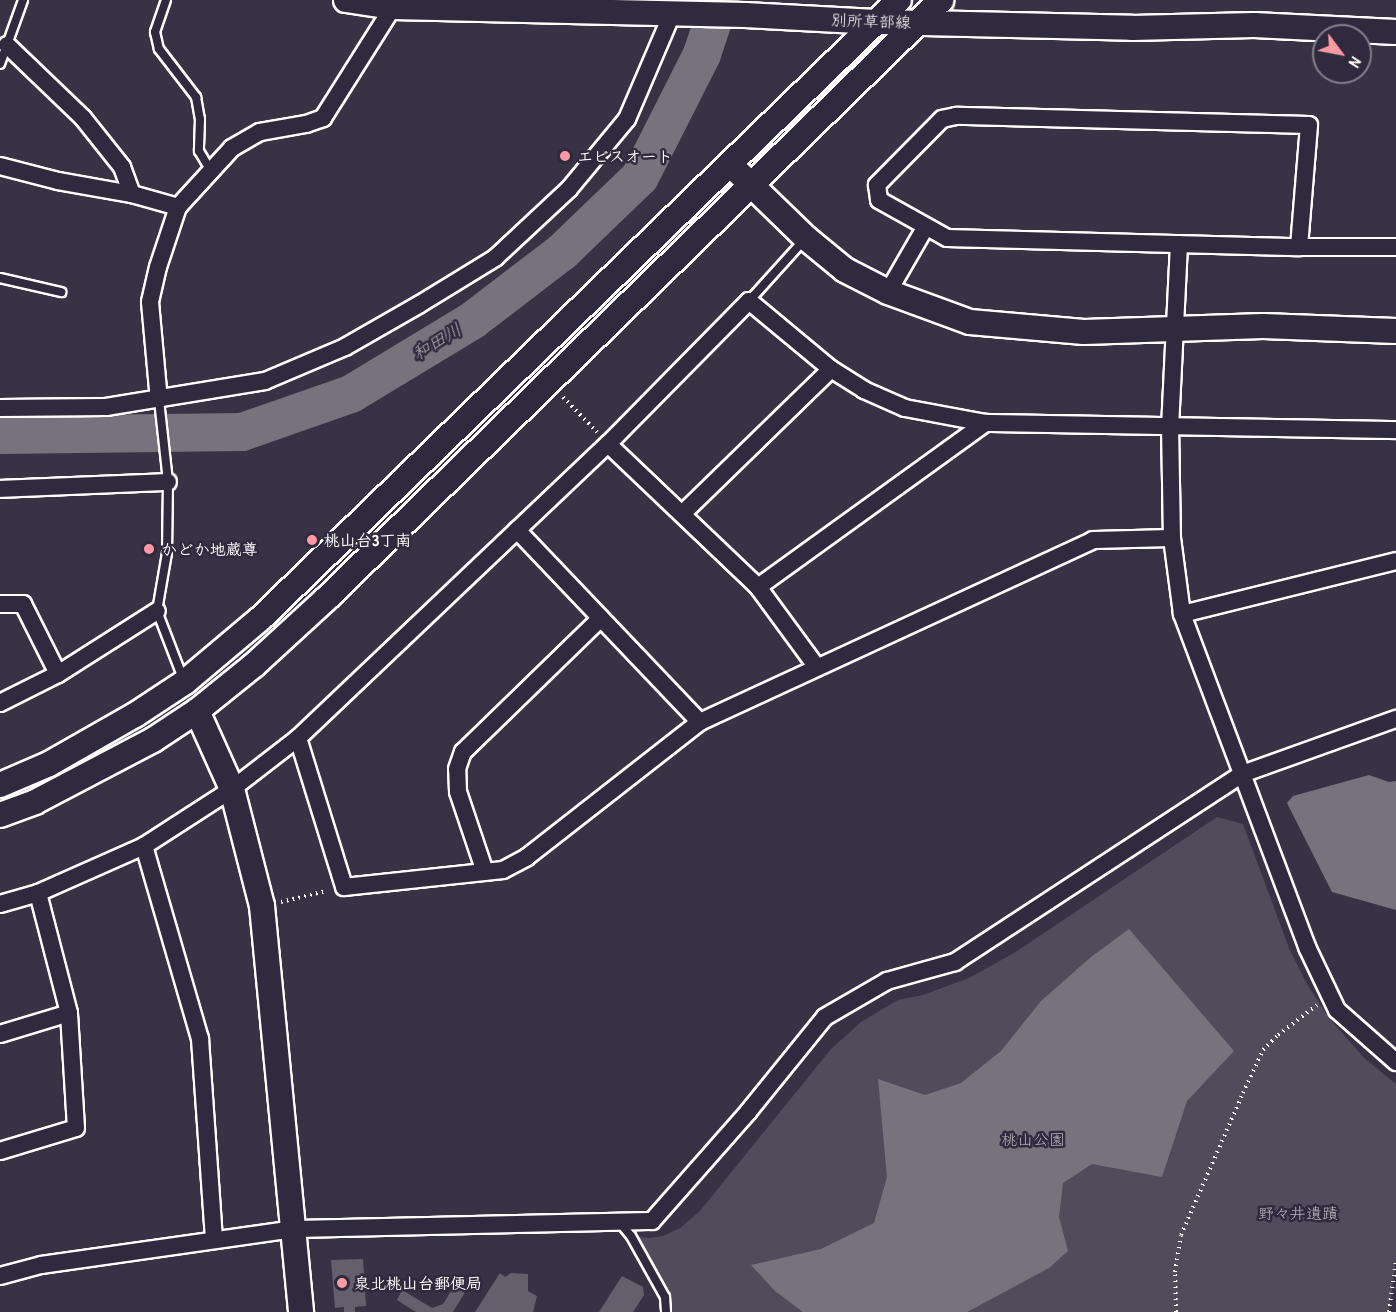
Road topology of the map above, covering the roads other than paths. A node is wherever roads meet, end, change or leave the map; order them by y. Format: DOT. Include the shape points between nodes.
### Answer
graph roads {
  1 [pos="24,0"];
  2 [pos="166,0"];
  3 [pos="346,0"];
  4 [pos="899,0"];
  5 [pos="941,0"];
  6 [pos="393,7"];
  7 [pos="678,14"];
  8 [pos="876,22"];
  9 [pos="919,23"];
  10 [pos="1396,32"];
  11 [pos="7,45"];
  12 [pos="0,64"];
  13 [pos="729,164"];
  14 [pos="0,166"];
  15 [pos="211,171"];
  16 [pos="751,185"];
  17 [pos="132,194"];
  18 [pos="178,207"];
  19 [pos="925,228"];
  20 [pos="806,238"];
  21 [pos="1179,244"];
  22 [pos="1299,247"];
  23 [pos="1396,247"];
  24 [pos="0,278"];
  25 [pos="61,292"];
  26 [pos="888,292"];
  27 [pos="749,301"];
  28 [pos="1175,328"];
  29 [pos="1396,331"];
  30 [pos="831,369"];
  31 [pos="159,400"];
  32 [pos="0,408"];
  33 [pos="985,423"];
  34 [pos="1170,425"];
  35 [pos="1396,430"];
  36 [pos="608,444"];
  37 [pos="168,478"];
  38 [pos="0,489"];
  39 [pos="682,514"];
  40 [pos="517,530"];
  41 [pos="1172,538"];
  42 [pos="1396,561"];
  43 [pos="758,587"];
  44 [pos="0,604"];
  45 [pos="157,611"];
  46 [pos="1182,614"];
  47 [pos="601,618"];
  48 [pos="816,666"];
  49 [pos="58,674"];
  50 [pos="184,682"];
  51 [pos="0,703"];
  52 [pos="197,711"];
  53 [pos="1396,719"];
  54 [pos="700,722"];
  55 [pos="298,738"];
  56 [pos="1242,774"];
  57 [pos="0,785"];
  58 [pos="232,789"];
  59 [pos="0,815"];
  60 [pos="144,846"];
  61 [pos="484,872"];
  62 [pos="38,892"];
  63 [pos="0,904"];
  64 [pos="69,1012"];
  65 [pos="0,1034"];
  66 [pos="1393,1056"];
  67 [pos="0,1151"];
  68 [pos="620,1223"];
  69 [pos="293,1229"];
  70 [pos="214,1240"];
  71 [pos="0,1276"];
  72 [pos="301,1312"];
  73 [pos="666,1312"];
  1 -- 11 [label="lane"];
  2 -- 15 [label="lane" via="155,32 159,49 196,97 199,151"];
  3 -- 6 [label="street, 別所草部線"];
  4 -- 8 [label="street"];
  5 -- 9 [label="street"];
  6 -- 7 [label="street, 別所草部線"];
  6 -- 15 [label="street" via="323,118 260,132 232,148"];
  7 -- 8 [label="street, 別所草部線"];
  7 -- 31 [label="street" via="627,119 569,189 495,258 345,347 265,381"];
  8 -- 9 [label="street, 別所草部線"];
  8 -- 13 [label="street"];
  9 -- 10 [label="street, 別所草部線" via="1132,28 1254,25"];
  9 -- 16 [label="street"];
  11 -- 12 [label="lane"];
  11 -- 17 [label="street" via="83,118 122,167"];
  13 -- 16 [label="street"];
  13 -- 50 [label="street" via="329,554"];
  14 -- 17 [label="street" via="58,182"];
  15 -- 18 [label="street"];
  16 -- 20 [label="street"];
  16 -- 52 [label="street" via="326,599"];
  17 -- 18 [label="street"];
  18 -- 31 [label="street" via="150,302"];
  19 -- 21 [label="street" via="947,238"];
  19 -- 22 [label="street" via="879,200 877,185 942,119 956,116 1309,125"];
  19 -- 26 [label="street"];
  20 -- 26 [label="street" via="845,270"];
  20 -- 27 [label="lane"];
  21 -- 22 [label="street"];
  21 -- 28 [label="street"];
  22 -- 23 [label="street"];
  24 -- 25 [label="lane"];
  26 -- 28 [label="street" via="970,322 1084,332"];
  27 -- 30 [label="street"];
  27 -- 36 [label="street"];
  28 -- 29 [label="street" via="1263,326"];
  28 -- 34 [label="street"];
  30 -- 33 [label="street" via="864,390 905,408"];
  30 -- 39 [label="street"];
  31 -- 32 [label="street" via="106,407"];
  31 -- 37 [label="lane"];
  33 -- 34 [label="street"];
  33 -- 43 [label="street"];
  34 -- 35 [label="street"];
  34 -- 41 [label="street"];
  36 -- 39 [label="street"];
  36 -- 40 [label="street"];
  37 -- 38 [label="street"];
  37 -- 45 [label="lane" via="167,553"];
  39 -- 43 [label="street"];
  40 -- 47 [label="street"];
  40 -- 55 [label="street"];
  41 -- 46 [label="street"];
  41 -- 48 [label="street" via="1093,540"];
  42 -- 46 [label="street"];
  43 -- 48 [label="street"];
  44 -- 49 [label="street" via="23,604"];
  45 -- 49 [label="street"];
  45 -- 50 [label="lane"];
  46 -- 56 [label="street"];
  47 -- 54 [label="street"];
  47 -- 61 [label="street" via="463,752 457,769 458,792"];
  48 -- 54 [label="street"];
  49 -- 51 [label="street"];
  50 -- 52 [label="street"];
  50 -- 57 [label="street" via="135,716 49,764"];
  52 -- 58 [label="street"];
  52 -- 59 [label="street" via="153,740 35,802"];
  53 -- 56 [label="street"];
  54 -- 61 [label="street" via="527,857 503,870"];
  55 -- 58 [label="street"];
  55 -- 61 [label="street" via="344,887"];
  56 -- 66 [label="street" via="1307,947 1337,1010"];
  56 -- 68 [label="street" via="955,962 887,981 825,1017 652,1221"];
  58 -- 60 [label="street"];
  58 -- 69 [label="street" via="262,906"];
  60 -- 62 [label="street"];
  60 -- 70 [label="street" via="200,1039"];
  62 -- 63 [label="street"];
  62 -- 64 [label="street"];
  64 -- 65 [label="street"];
  64 -- 67 [label="street" via="76,1128"];
  68 -- 69 [label="street"];
  68 -- 73 [label="lane" via="665,1297"];
  69 -- 70 [label="street"];
  69 -- 72 [label="street"];
  70 -- 71 [label="street" via="41,1264"];
}
